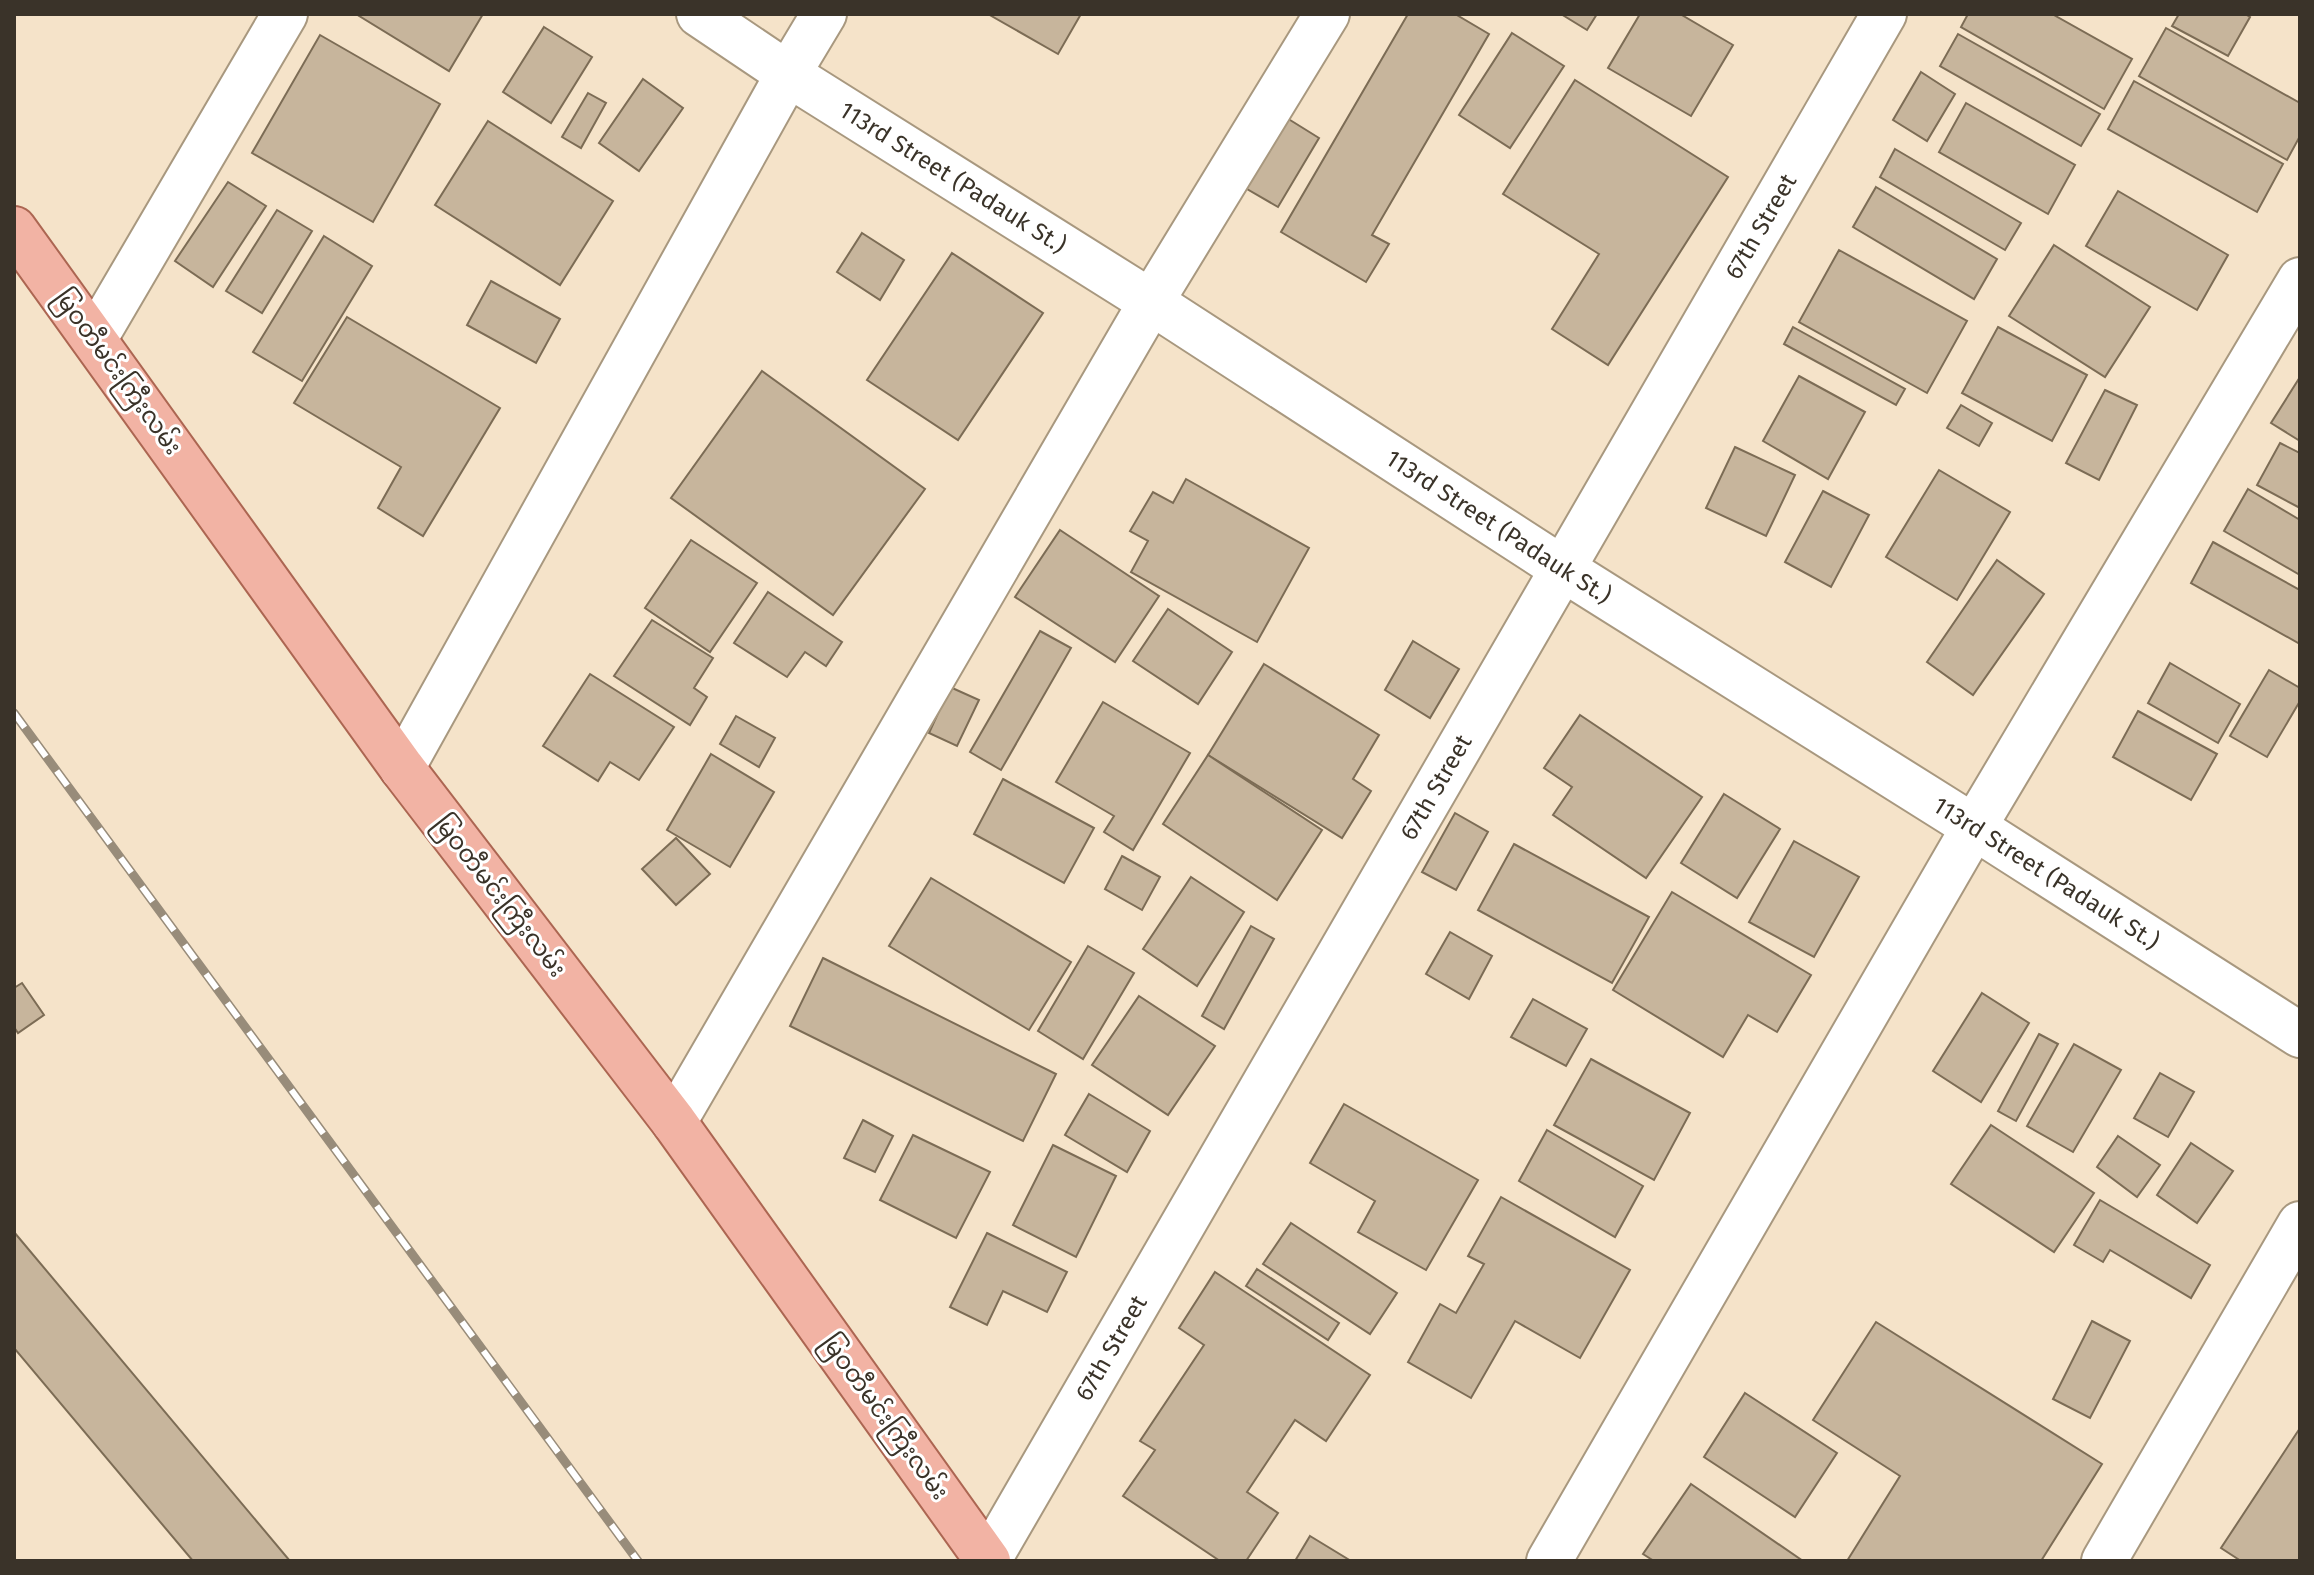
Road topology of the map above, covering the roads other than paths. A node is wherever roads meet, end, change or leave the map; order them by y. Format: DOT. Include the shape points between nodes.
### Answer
graph roads {
  1 [pos="285,14"];
  2 [pos="699,14"];
  3 [pos="824,14"];
  4 [pos="1327,14"];
  5 [pos="1884,14"];
  6 [pos="788,74"];
  7 [pos="14,229"];
  8 [pos="2300,280"];
  9 [pos="1151,302"];
  10 [pos="95,338"];
  11 [pos="1563,569"];
  12 [pos="402,768"];
  13 [pos="1974,827"];
  14 [pos="2300,1035"];
  15 [pos="674,1122"];
  16 [pos="2300,1224"];
  17 [pos="988,1561"];
  18 [pos="1549,1561"];
  19 [pos="2104,1561"];
  1 -- 10 [label="street"];
  2 -- 6 [label="street, 113rd Street (Padauk St.)"];
  3 -- 6 [label="street"];
  4 -- 9 [label="street"];
  5 -- 11 [label="street, 67th Street"];
  6 -- 9 [label="street, 113rd Street (Padauk St.)"];
  6 -- 12 [label="street"];
  7 -- 10 [label="main road, မြဝတီမင်းကြီးလမ်း"];
  8 -- 13 [label="street"];
  9 -- 11 [label="street, 113rd Street (Padauk St.)"];
  9 -- 15 [label="street"];
  10 -- 12 [label="main road, မြဝတီမင်းကြီးလမ်း"];
  11 -- 13 [label="street, 113rd Street (Padauk St.)"];
  11 -- 17 [label="street, 67th Street"];
  12 -- 15 [label="main road, မြဝတီမင်းကြီးလမ်း"];
  13 -- 14 [label="street, 113rd Street (Padauk St.)"];
  13 -- 18 [label="street"];
  15 -- 17 [label="main road, မြဝတီမင်းကြီးလမ်း"];
  16 -- 19 [label="street"];
}
